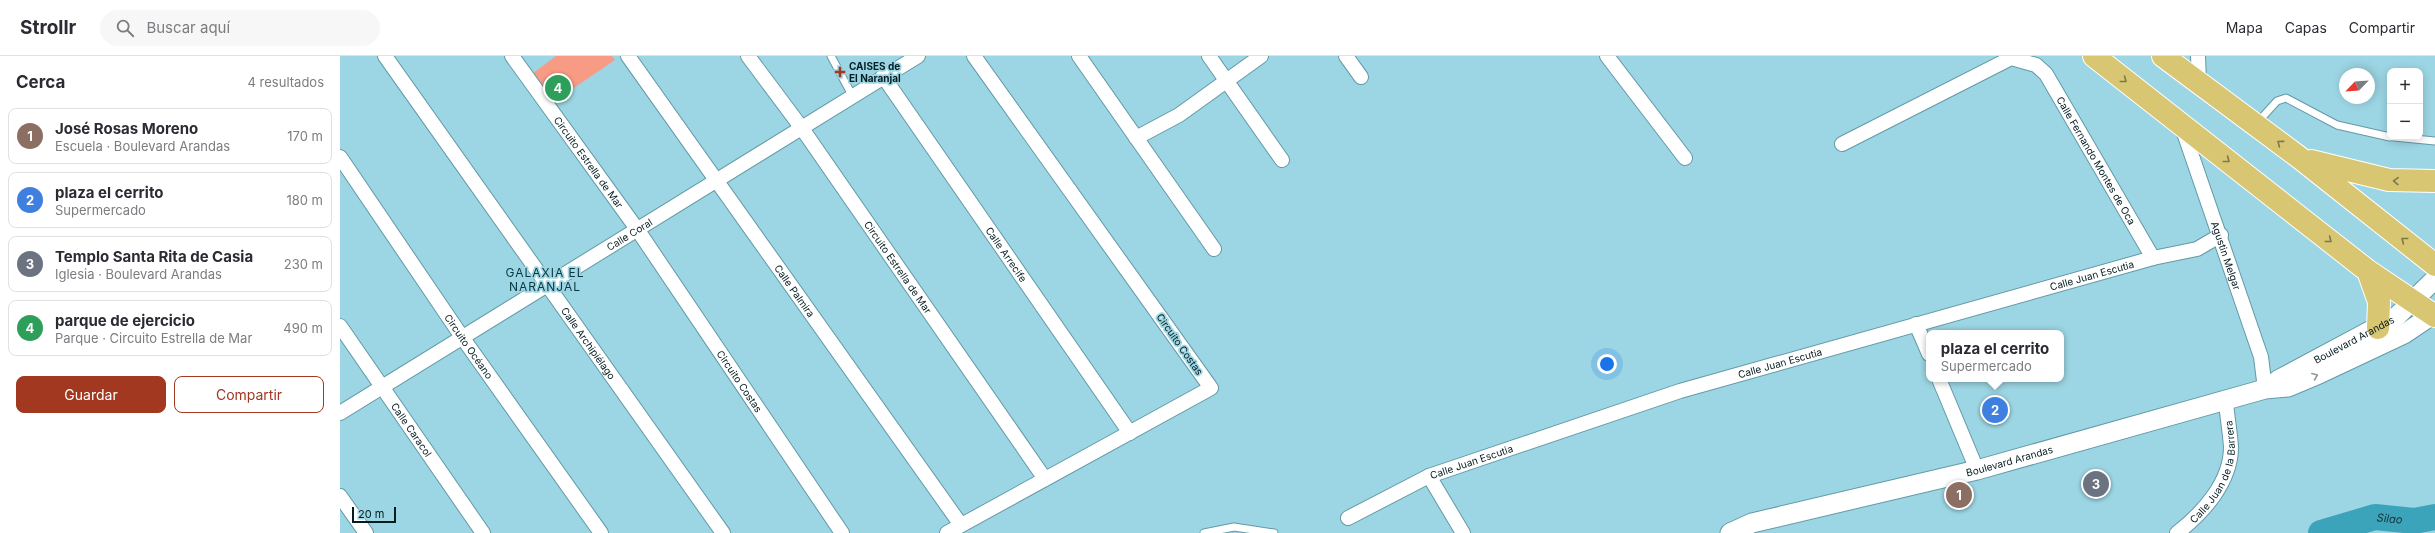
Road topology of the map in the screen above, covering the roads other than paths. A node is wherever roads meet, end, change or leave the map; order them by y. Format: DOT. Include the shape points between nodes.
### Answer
graph roads {
  1 [pos="385,56"];
  2 [pos="512,56"];
  3 [pos="628,56"];
  4 [pos="748,56"];
  5 [pos="831,56"];
  6 [pos="918,56"];
  7 [pos="974,56"];
  8 [pos="1079,56"];
  9 [pos="1209,56"];
  10 [pos="1261,56"];
  11 [pos="1346,56"];
  12 [pos="1607,56"];
  13 [pos="2094,56"];
  14 [pos="2163,56"];
  15 [pos="2198,56"];
  16 [pos="883,76"];
  17 [pos="1361,77"];
  18 [pos="1227,82"];
  19 [pos="2199,84"];
  20 [pos="852,95"];
  21 [pos="2181,124"];
  22 [pos="2255,125"];
  23 [pos="801,127"];
  24 [pos="2387,136"];
  25 [pos="1136,138"];
  26 [pos="2423,140"];
  27 [pos="2435,141"];
  28 [pos="1842,144"];
  29 [pos="340,157"];
  30 [pos="1685,158"];
  31 [pos="2300,158"];
  32 [pos="1282,160"];
  33 [pos="716,179"];
  34 [pos="2435,181"];
  35 [pos="637,229"];
  36 [pos="2221,235"];
  37 [pos="1214,249"];
  38 [pos="2153,258"];
  39 [pos="2435,264"];
  40 [pos="2368,271"];
  41 [pos="2435,279"];
  42 [pos="546,285"];
  43 [pos="2414,302"];
  44 [pos="2434,314"];
  45 [pos="1916,324"];
  46 [pos="340,326"];
  47 [pos="2378,328"];
  48 [pos="462,337"];
  49 [pos="1926,347"];
  50 [pos="1940,382"];
  51 [pos="383,387"];
  52 [pos="2265,389"];
  53 [pos="2226,401"];
  54 [pos="340,413"];
  55 [pos="1130,433"];
  56 [pos="1977,470"];
  57 [pos="1429,476"];
  58 [pos="1045,479"];
  59 [pos="340,496"];
  60 [pos="1348,518"];
  61 [pos="961,525"];
  62 [pos="366,533"];
  63 [pos="483,533"];
  64 [pos="601,533"];
  65 [pos="723,533"];
  66 [pos="842,533"];
  67 [pos="948,533"];
  68 [pos="1204,533"];
  69 [pos="1274,533"];
  70 [pos="1463,533"];
  71 [pos="1730,533"];
  72 [pos="2177,533"];
  1 -- 42 [label="street, Calle Archipiélago"];
  2 -- 35 [label="street, Circuito Estrella de Mar"];
  3 -- 33 [label="street, Calle Palmira"];
  4 -- 23 [label="street, Circuito Estrella de Mar"];
  5 -- 20 [label="lane"];
  6 -- 16 [label="street, Calle Coral"];
  7 -- 55 [label="street, Circuito Costas" via="1211,388"];
  8 -- 25 [label="street"];
  9 -- 18 [label="street"];
  10 -- 18 [label="street"];
  11 -- 17 [label="street"];
  12 -- 30 [label="street"];
  13 -- 21 [label="main road, one-way"];
  14 -- 19 [label="main road"];
  15 -- 19 [label="street"];
  16 -- 20 [label="street, Calle Coral"];
  16 -- 55 [label="street, Calle Arrecife"];
  18 -- 25 [label="street" via="1179,115"];
  18 -- 32 [label="street"];
  19 -- 22 [label="main road"];
  20 -- 23 [label="street, Calle Coral"];
  21 -- 36 [label="street, Agustin Melgar"];
  21 -- 40 [label="main road, one-way"];
  22 -- 24 [label="lane" via="2277,101 2286,98 2337,125"];
  31 -- 22 [label="main road, one-way"];
  23 -- 33 [label="street, Calle Coral"];
  23 -- 58 [label="street, Circuito Estrella de Mar"];
  25 -- 37 [label="street"];
  26 -- 27 [label="lane"];
  28 -- 38 [label="street, Calle Fernando Montes de Oca" via="2011,58 2036,65 2046,74"];
  29 -- 48 [label="street, Circuito Océano"];
  34 -- 31 [label="main road, one-way" via="2389,180"];
  39 -- 31 [label="main road, one-way"];
  33 -- 35 [label="street, Calle Coral"];
  33 -- 61 [label="street, Calle Palmira"];
  35 -- 42 [label="street, Calle Coral"];
  35 -- 66 [label="street, Circuito Costas"];
  36 -- 38 [label="street, Calle Juan Escutia" via="2197,249"];
  36 -- 52 [label="street, Agustin Melgar" via="2261,357"];
  38 -- 45 [label="street, Calle Juan Escutia"];
  40 -- 43 [label="main road"];
  40 -- 47 [label="main road" via="2379,302"];
  41 -- 43 [label="main road, Boulevard Arandas"];
  42 -- 48 [label="street, Calle Coral"];
  42 -- 65 [label="street, Calle Archipiélago"];
  43 -- 44 [label="main road"];
  43 -- 47 [label="main road, Boulevard Arandas"];
  52 -- 44 [label="main road, Boulevard Arandas, one-way" via="2288,387 2320,374 2404,334"];
  45 -- 49 [label="street"];
  45 -- 57 [label="street, Calle Juan Escutia" via="1680,390"];
  46 -- 51 [label="street, Calle Caracol"];
  47 -- 52 [label="main road, Boulevard Arandas" via="2286,375"];
  48 -- 51 [label="street, Calle Coral"];
  48 -- 64 [label="street, Circuito Océano"];
  50 -- 56 [label="street"];
  51 -- 54 [label="street, Calle Coral"];
  51 -- 63 [label="street, Calle Caracol"];
  52 -- 53 [label="main road, Boulevard Arandas"];
  53 -- 56 [label="main road, Boulevard Arandas"];
  53 -- 72 [label="street, Calle Juan de la Barrera" via="2231,448 2222,483 2194,519"];
  55 -- 58 [label="street, Circuito Costas"];
  56 -- 71 [label="main road, Boulevard Arandas" via="1752,523"];
  57 -- 60 [label="street, Calle Juan Escutia"];
  57 -- 70 [label="street"];
  58 -- 61 [label="street, Circuito Costas"];
  59 -- 62 [label="street"];
  61 -- 67 [label="street, Circuito Costas"];
  68 -- 69 [label="lane" via="1234,527"];
}
